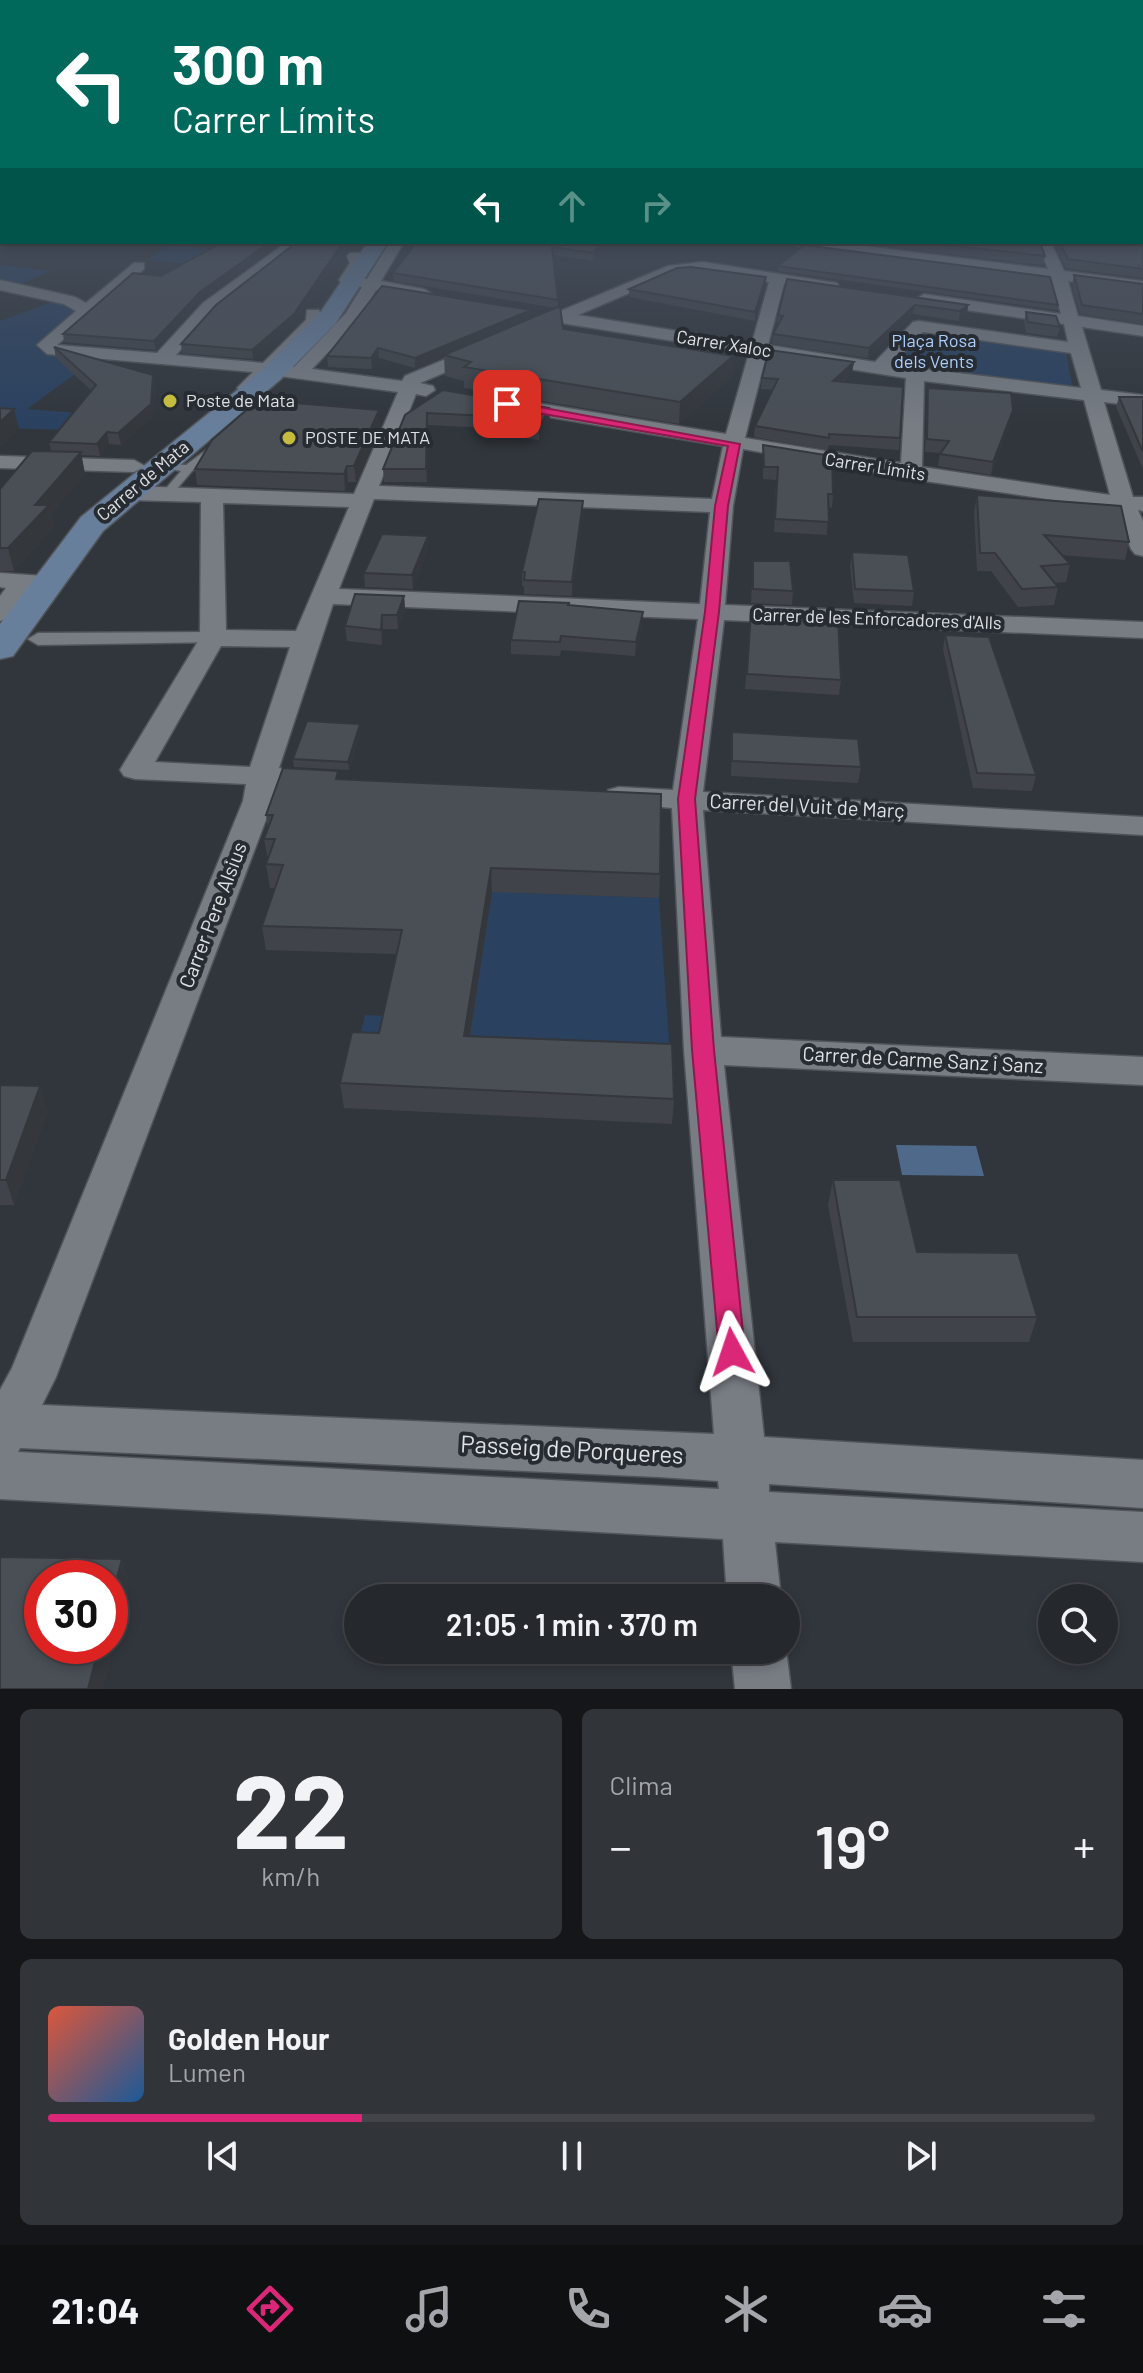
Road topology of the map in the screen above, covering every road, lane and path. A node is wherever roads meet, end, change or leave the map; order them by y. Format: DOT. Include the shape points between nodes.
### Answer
graph roads {
  1 [pos="137,268"];
  2 [pos="261,268"];
  3 [pos="346,268"];
  4 [pos="355,268"];
  5 [pos="369,268"];
  6 [pos="376,268"];
  7 [pos="691,268"];
  8 [pos="709,268"];
  9 [pos="1001,268"];
  10 [pos="1055,268"];
  11 [pos="1058,275"];
  12 [pos="778,278"];
  13 [pos="363,284"];
  14 [pos="0,285"];
  15 [pos="1143,286"];
  16 [pos="855,289"];
  17 [pos="434,295"];
  18 [pos="901,296"];
  19 [pos="87,310"];
  20 [pos="526,311"];
  21 [pos="556,317"];
  22 [pos="1072,321"];
  23 [pos="1143,331"];
  24 [pos="1081,349"];
  25 [pos="757,350"];
  26 [pos="162,359"];
  27 [pos="879,368"];
  28 [pos="269,369"];
  29 [pos="915,374"];
  30 [pos="407,386"];
  31 [pos="443,393"];
  32 [pos="1093,397"];
  33 [pos="491,401"];
  34 [pos="1143,401"];
  35 [pos="225,439"];
  36 [pos="734,444"];
  37 [pos="0,462"];
  38 [pos="154,473"];
  39 [pos="911,473"];
  40 [pos="166,495"];
  41 [pos="212,497"];
  42 [pos="364,497"];
  43 [pos="1134,504"];
  44 [pos="722,506"];
  45 [pos="1143,549"];
  46 [pos="25,581"];
  47 [pos="323,596"];
  48 [pos="712,612"];
  49 [pos="0,613"];
  50 [pos="1143,630"];
  51 [pos="213,638"];
  52 [pos="38,639"];
  53 [pos="306,639"];
  54 [pos="0,648"];
  55 [pos="262,776"];
  56 [pos="311,779"];
  57 [pos="595,794"];
  58 [pos="687,799"];
  59 [pos="1143,826"];
  60 [pos="703,1050"];
  61 [pos="1143,1071"];
  62 [pos="2,1429"];
  63 [pos="742,1458"];
  64 [pos="0,1475"];
  65 [pos="1143,1484"];
  66 [pos="746,1517"];
  67 [pos="1143,1537"];
  68 [pos="753,1584"];
  69 [pos="760,1664"];
  70 [pos="763,1689"];
  1 -- 19 [label="street"];
  2 -- 26 [label="street" via="209,307"];
  3 -- 28 [label="main road"];
  4 -- 13 [label="street" via="347,280"];
  5 -- 13 [label="main road"];
  6 -- 13 [label="street"];
  7 -- 21 [label="street" via="673,269"];
  8 -- 12 [label="street"];
  9 -- 11 [label="street"];
  10 -- 11 [label="street"];
  11 -- 15 [label="street"];
  11 -- 22 [label="street"];
  12 -- 16 [label="street"];
  12 -- 25 [label="street"];
  13 -- 17 [label="street"];
  13 -- 28 [label="main road"];
  14 -- 19 [label="street" via="69,300"];
  18 -- 22 [label="street"];
  19 -- 26 [label="street" via="46,345 53,350"];
  20 -- 21 [label="street, Carrer Xaloc"];
  21 -- 25 [label="street, Carrer Xaloc"];
  21 -- 30 [label="street"];
  22 -- 23 [label="street"];
  22 -- 24 [label="street"];
  24 -- 27 [label="street" via="919,326"];
  24 -- 32 [label="street"];
  25 -- 27 [label="street, Carrer Xaloc"];
  25 -- 36 [label="street"];
  26 -- 28 [label="street"];
  27 -- 29 [label="street, Carrer Xaloc"];
  28 -- 30 [label="street"];
  28 -- 38 [label="main road, Carrer de Mata" via="237,407"];
  28 -- 38 [label="main road" via="188,423"];
  29 -- 32 [label="street, Carrer Xaloc"];
  29 -- 39 [label="street"];
  30 -- 31 [label="street"];
  30 -- 42 [label="street, Carrer Pere Alsius"];
  32 -- 34 [label="street, Carrer Xaloc"];
  32 -- 43 [label="street"];
  33 -- 36 [label="street, Carrer Límits"];
  35 -- 38 [label="lane"];
  36 -- 39 [label="street, Carrer Límits"];
  36 -- 44 [label="street"];
  37 -- 38 [label="street"];
  38 -- 40 [label="street"];
  38 -- 40 [label="lane"];
  38 -- 46 [label="main road, Carrer de Mata"];
  39 -- 43 [label="street, Carrer Límits"];
  40 -- 41 [label="street"];
  41 -- 42 [label="street"];
  41 -- 51 [label="street"];
  42 -- 44 [label="street"];
  42 -- 47 [label="street, Carrer Pere Alsius"];
  43 -- 45 [label="street"];
  44 -- 48 [label="street"];
  46 -- 49 [label="street, Carrer de Mata"];
  46 -- 54 [label="main road, Carrer de Mata"];
  47 -- 48 [label="street, Carrer de les Enforcadores d'Alls"];
  47 -- 53 [label="street, Carrer Pere Alsius"];
  48 -- 50 [label="street, Carrer de les Enforcadores d'Alls"];
  48 -- 58 [label="street"];
  51 -- 52 [label="street"];
  51 -- 53 [label="street"];
  51 -- 55 [label="street" via="135,770"];
  53 -- 55 [label="street, Carrer Pere Alsius"];
  55 -- 56 [label="street"];
  55 -- 62 [label="street, Carrer Pere Alsius" via="258,801 32,1377"];
  57 -- 58 [label="street, Carrer del Vuit de Març"];
  58 -- 59 [label="street, Carrer del Vuit de Març"];
  58 -- 60 [label="street"];
  60 -- 61 [label="street, Carrer de Carme Sanz i Sanz"];
  60 -- 63 [label="street"];
  62 -- 63 [label="street, Passeig de Porqueres"];
  63 -- 65 [label="street, Passeig de Porqueres"];
  63 -- 66 [label="street"];
  64 -- 66 [label="street"];
  66 -- 67 [label="street"];
  66 -- 68 [label="street"];
  69 -- 70 [label="street"];
}
